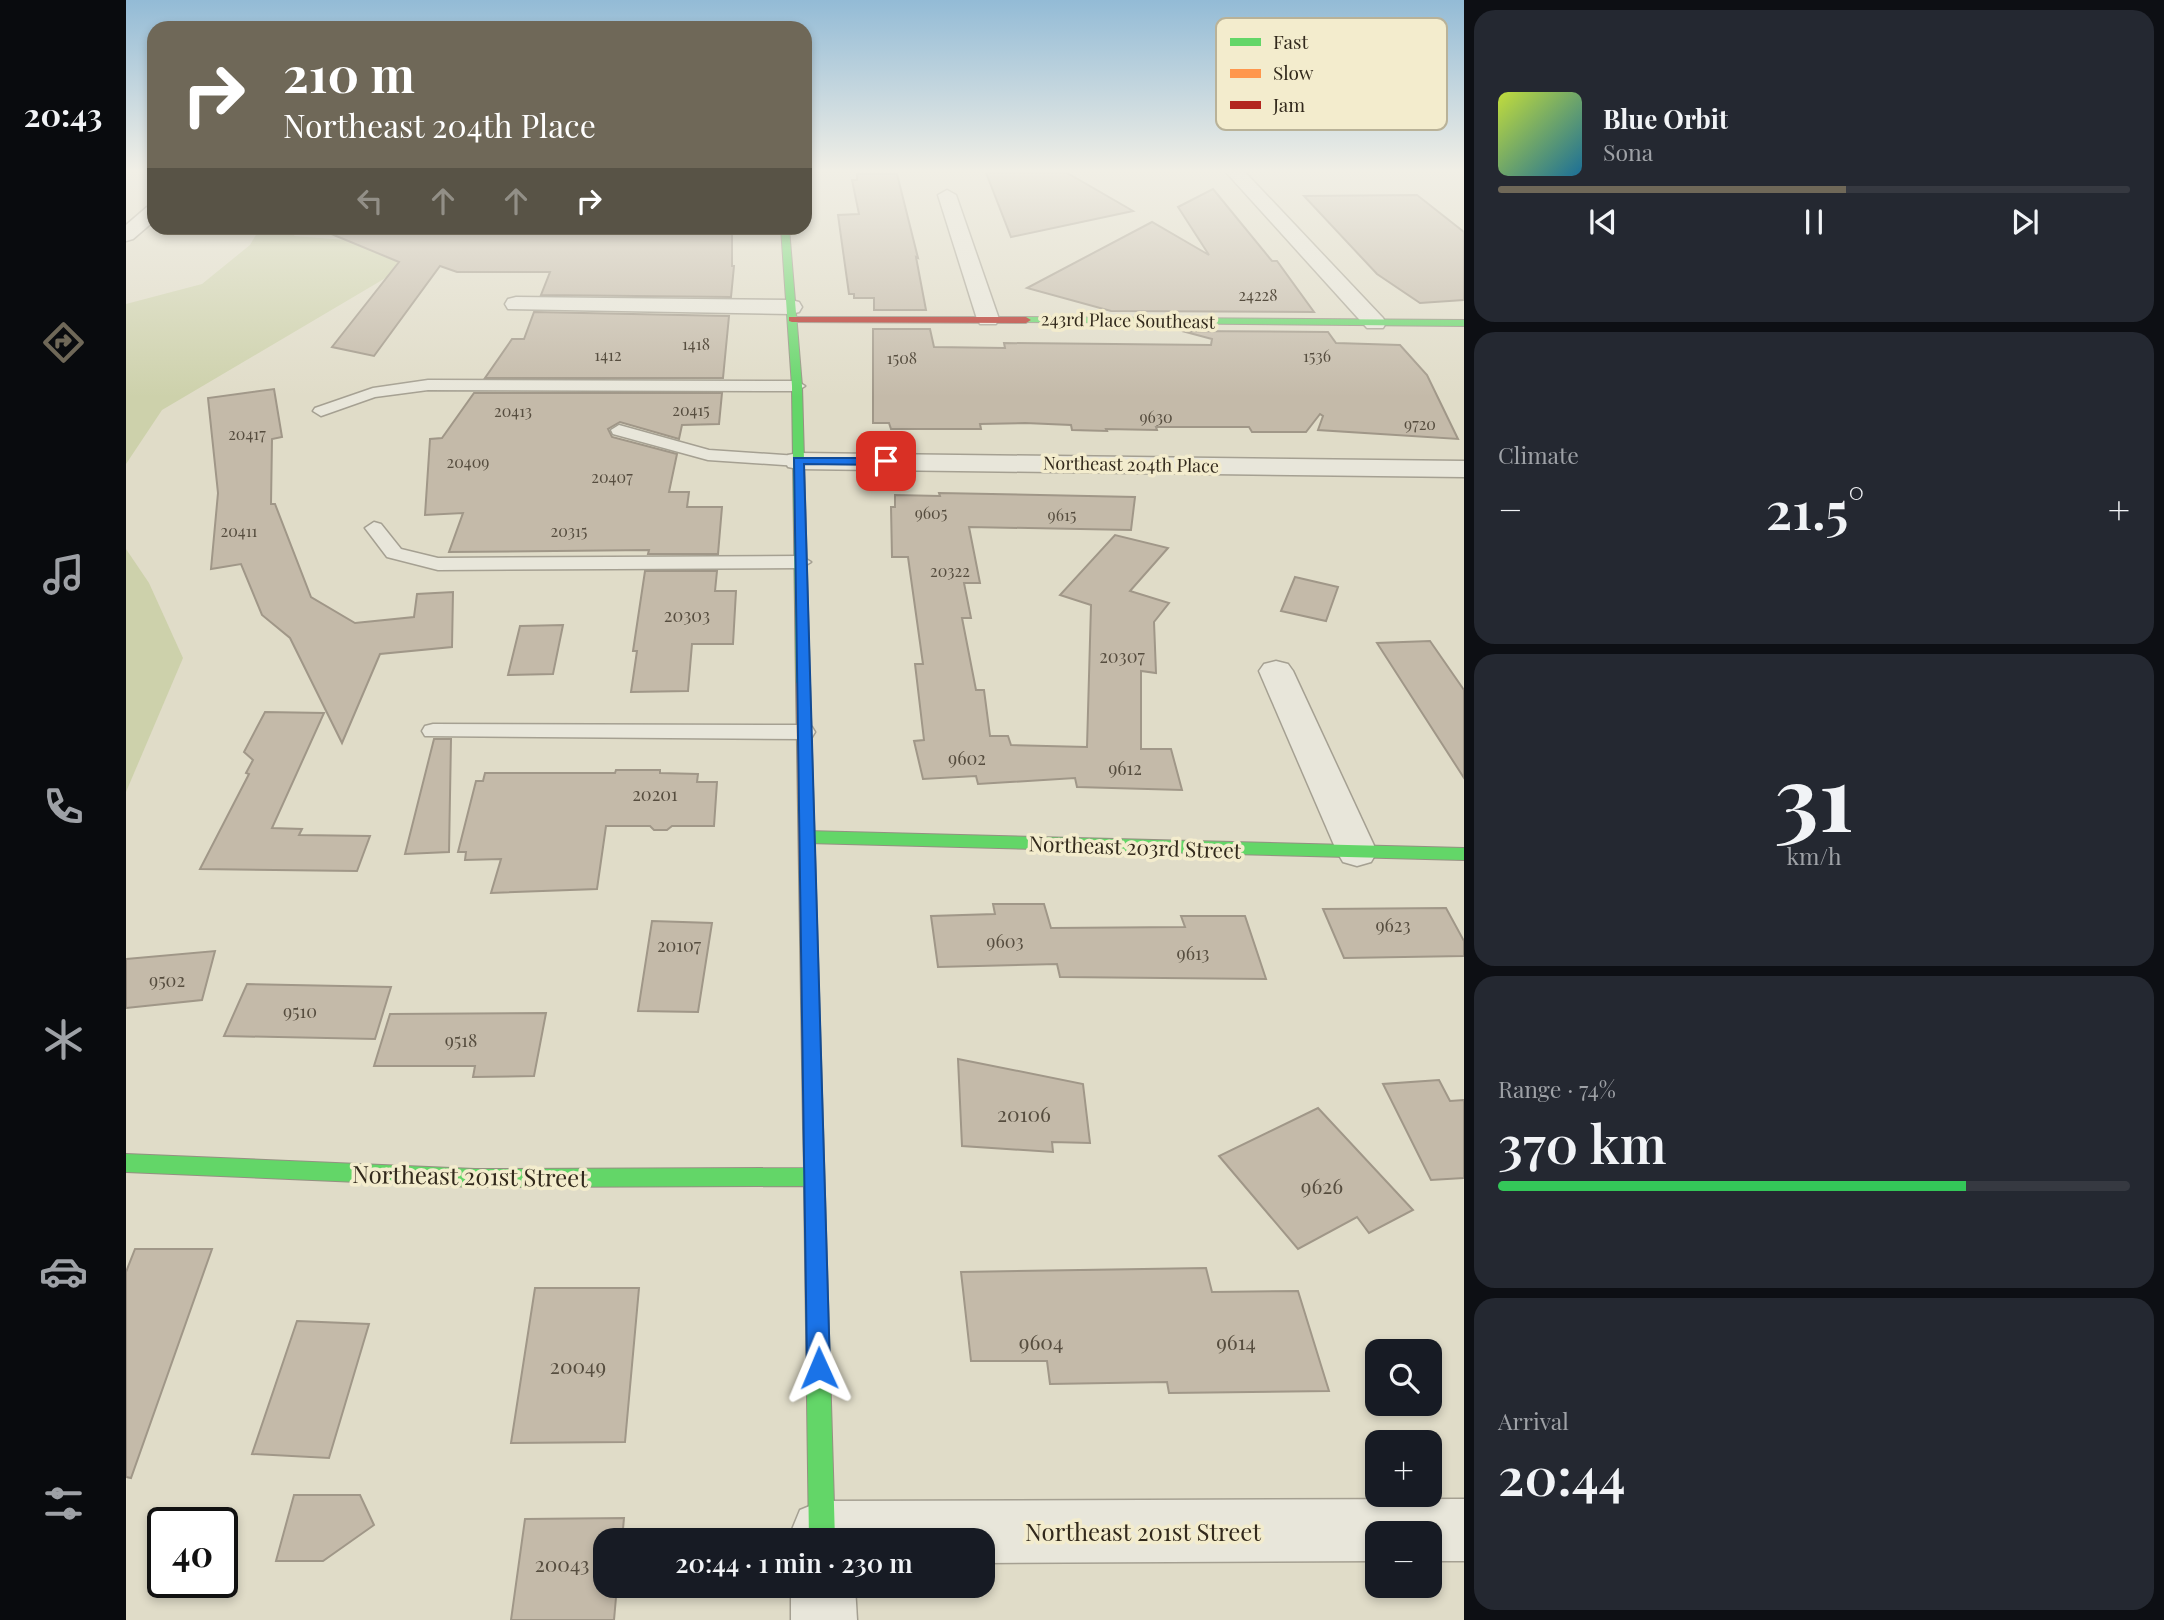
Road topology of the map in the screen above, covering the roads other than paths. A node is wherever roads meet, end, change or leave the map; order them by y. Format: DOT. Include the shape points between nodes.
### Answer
graph roads {
  1 [pos="786,246"];
  2 [pos="964,246"];
  3 [pos="1303,246"];
  4 [pos="516,304"];
  5 [pos="791,313"];
  6 [pos="988,319"];
  7 [pos="1375,323"];
  8 [pos="1464,323"];
  9 [pos="797,386"];
  10 [pos="321,411"];
  11 [pos="619,430"];
  12 [pos="798,461"];
  13 [pos="1464,469"];
  14 [pos="374,528"];
  15 [pos="801,562"];
  16 [pos="1276,671"];
  17 [pos="433,731"];
  18 [pos="804,732"];
  19 [pos="807,837"];
  20 [pos="1357,852"];
  21 [pos="1464,854"];
  22 [pos="126,1163"];
  23 [pos="815,1177"];
  24 [pos="822,1528"];
  25 [pos="1464,1530"];
  26 [pos="995,1546"];
  27 [pos="824,1598"];
  28 [pos="824,1620"];
  1 -- 5 [label="street"];
  2 -- 6 [label="street"];
  3 -- 7 [label="street"];
  4 -- 5 [label="street, 243rd Place Southeast"];
  5 -- 6 [label="street, 243rd Place Southeast"];
  5 -- 9 [label="street"];
  6 -- 7 [label="street, 243rd Place Southeast"];
  7 -- 8 [label="street, 243rd Place Southeast"];
  9 -- 10 [label="lane" via="428,385 383,388"];
  9 -- 12 [label="street"];
  11 -- 12 [label="lane" via="708,454"];
  12 -- 13 [label="street, Northeast 204th Place"];
  12 -- 15 [label="street"];
  14 -- 15 [label="lane" via="394,553 438,564"];
  15 -- 18 [label="street"];
  16 -- 20 [label="street"];
  17 -- 18 [label="lane"];
  18 -- 19 [label="street"];
  19 -- 20 [label="street, Northeast 203rd Street"];
  19 -- 23 [label="street"];
  20 -- 21 [label="street, Northeast 203rd Street"];
  22 -- 23 [label="street, Northeast 201st Street" via="475,1178"];
  23 -- 24 [label="street"];
  25 -- 26 [label="street, Northeast 201st Street"];
  27 -- 28 [label="street"];
}
